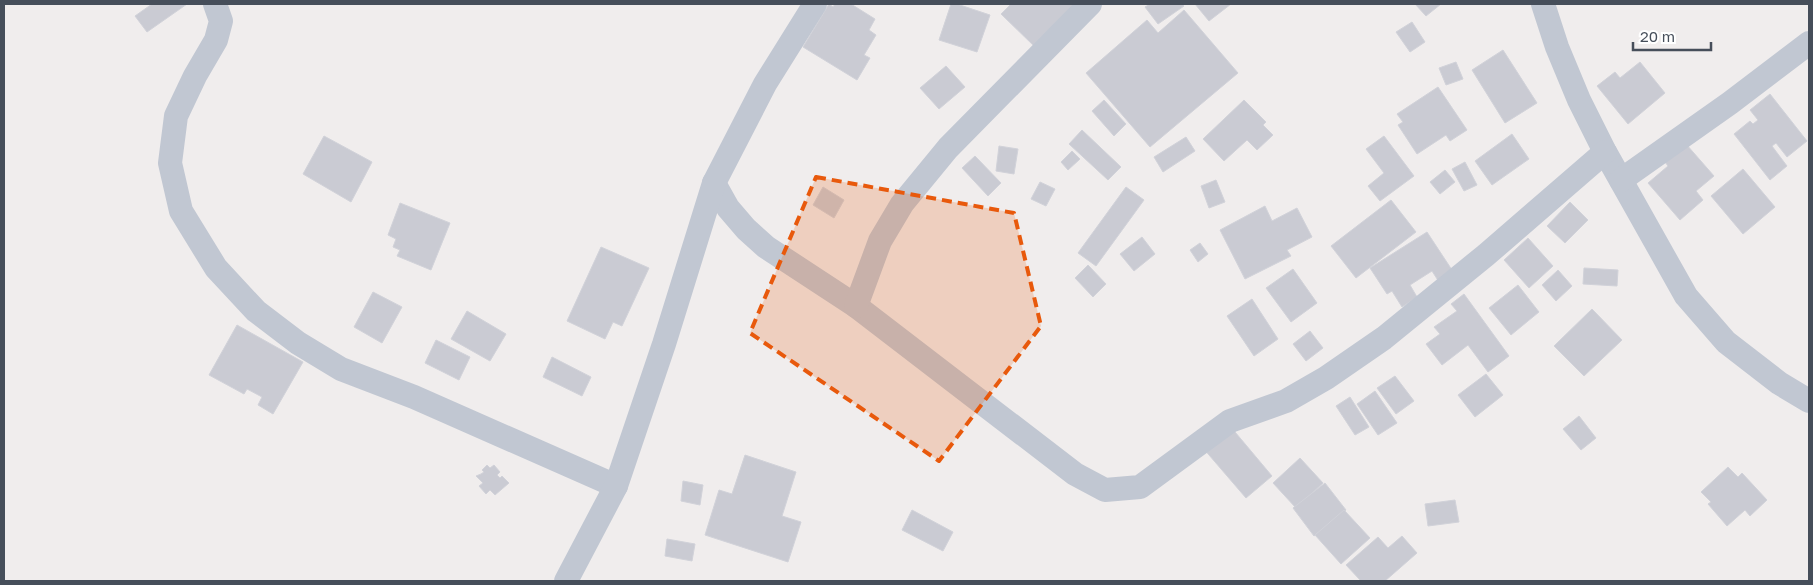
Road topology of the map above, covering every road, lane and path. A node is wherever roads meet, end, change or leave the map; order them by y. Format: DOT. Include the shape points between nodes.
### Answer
graph roads {
  1 [pos="216,4"];
  2 [pos="815,4"];
  3 [pos="1090,4"];
  4 [pos="1543,4"];
  5 [pos="1809,43"];
  6 [pos="1605,152"];
  7 [pos="1621,180"];
  8 [pos="714,183"];
  9 [pos="856,306"];
  10 [pos="1809,401"];
  11 [pos="616,486"];
  12 [pos="566,581"];
  1 -- 11 [label="street" via="221,21 216,40 176,116 170,163 181,210 216,268 256,311 298,343 341,369 423,400"];
  2 -- 8 [label="street" via="765,84"];
  3 -- 9 [label="street" via="948,148 902,204 880,241"];
  4 -- 6 [label="street" via="1560,56"];
  5 -- 7 [label="street"];
  6 -- 7 [label="street"];
  6 -- 9 [label="street" via="1384,338 1286,401 1230,421 1140,487 1105,490 1075,474"];
  7 -- 10 [label="street" via="1686,296 1726,342 1779,383"];
  8 -- 9 [label="street" via="746,230 766,247"];
  8 -- 11 [label="street"];
  11 -- 12 [label="street"];
}
